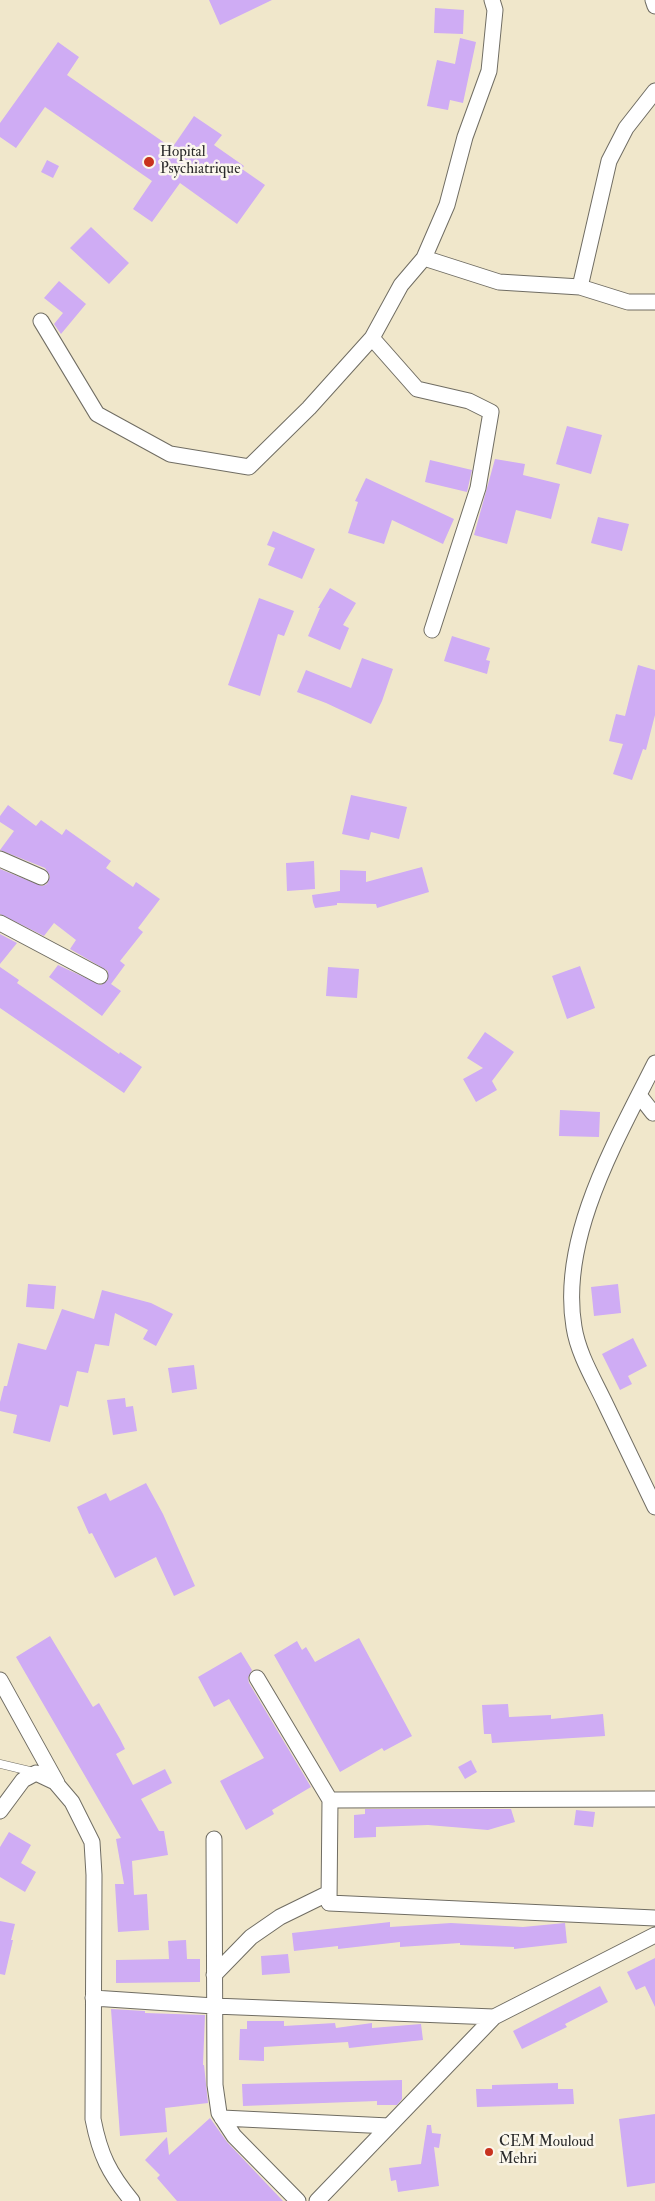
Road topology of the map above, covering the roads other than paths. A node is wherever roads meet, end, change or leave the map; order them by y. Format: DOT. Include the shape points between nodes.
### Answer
graph roads {
  1 [pos="492,0"];
  2 [pos="652,0"];
  3 [pos="655,6"];
  4 [pos="655,92"];
  5 [pos="424,258"];
  6 [pos="580,287"];
  7 [pos="655,302"];
  8 [pos="41,321"];
  9 [pos="372,338"];
  10 [pos="432,630"];
  11 [pos="0,859"];
  12 [pos="41,877"];
  13 [pos="0,923"];
  14 [pos="100,976"];
  15 [pos="655,1063"];
  16 [pos="639,1095"];
  17 [pos="655,1112"];
  18 [pos="655,1507"];
  19 [pos="257,1678"];
  20 [pos="0,1680"];
  21 [pos="0,1764"];
  22 [pos="36,1773"];
  23 [pos="59,1786"];
  24 [pos="655,1799"];
  25 [pos="330,1800"];
  26 [pos="0,1811"];
  27 [pos="214,1839"];
  28 [pos="329,1893"];
  29 [pos="655,1918"];
  30 [pos="655,1936"];
  31 [pos="214,1975"];
  32 [pos="93,1998"];
  33 [pos="214,2006"];
  34 [pos="494,2017"];
  35 [pos="222,2118"];
  36 [pos="389,2126"];
  37 [pos="132,2201"];
  38 [pos="298,2201"];
  39 [pos="316,2201"];
  1 -- 5 [label="street" via="495,10 489,71 465,137 446,205"];
  2 -- 3 [label="street"];
  4 -- 6 [label="street" via="626,128 610,161"];
  5 -- 6 [label="street" via="499,282"];
  5 -- 9 [label="street" via="401,285"];
  6 -- 7 [label="street" via="628,302"];
  8 -- 9 [label="street" via="97,414 170,454 249,467 309,408"];
  9 -- 10 [label="street" via="417,389 469,401 491,412 478,488"];
  11 -- 12 [label="street"];
  13 -- 14 [label="street"];
  15 -- 16 [label="street"];
  16 -- 17 [label="street"];
  16 -- 18 [label="street" via="608,1157 580,1234 570,1284 574,1329 585,1363"];
  19 -- 25 [label="street"];
  20 -- 23 [label="street"];
  21 -- 22 [label="lane"];
  22 -- 23 [label="street"];
  22 -- 26 [label="street" via="24,1780"];
  23 -- 32 [label="street" via="72,1802 92,1842"];
  24 -- 25 [label="street"];
  25 -- 28 [label="street"];
  27 -- 31 [label="street"];
  28 -- 29 [label="street" via="329,1903"];
  28 -- 31 [label="street" via="280,1917 251,1936"];
  30 -- 34 [label="street"];
  31 -- 33 [label="street"];
  32 -- 33 [label="street"];
  32 -- 37 [label="street" via="93,2119 99,2148 114,2179"];
  33 -- 34 [label="street"];
  33 -- 35 [label="street" via="215,2085"];
  34 -- 36 [label="street"];
  35 -- 36 [label="street"];
  35 -- 38 [label="street" via="234,2136"];
  36 -- 39 [label="street"];
}
